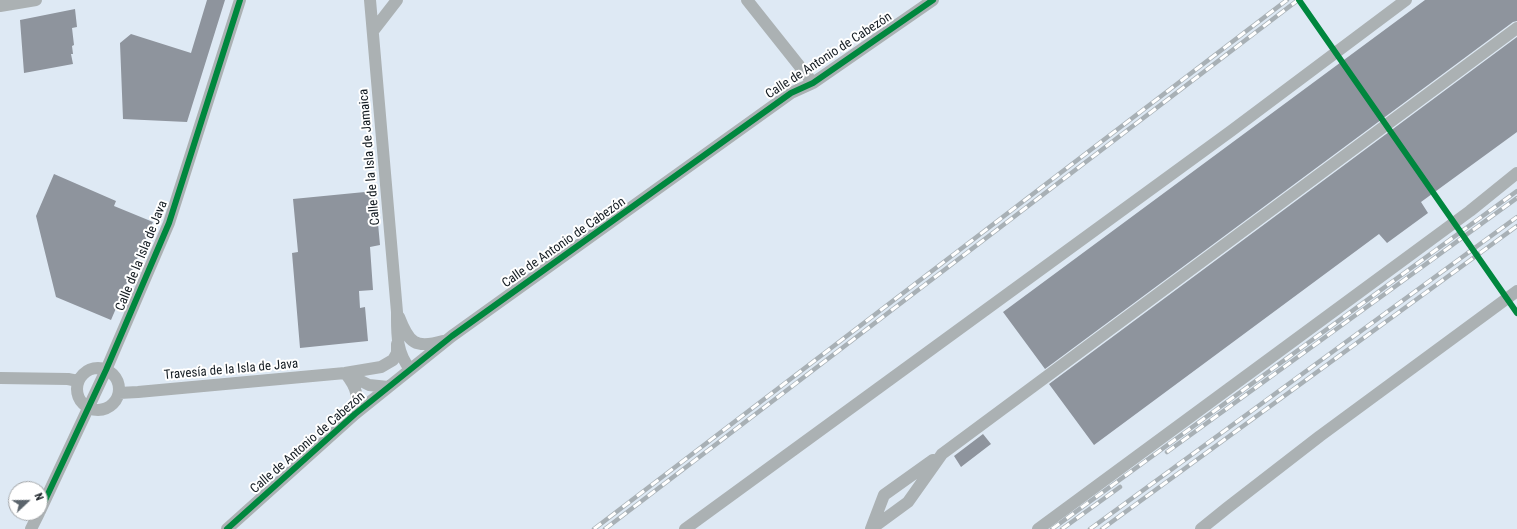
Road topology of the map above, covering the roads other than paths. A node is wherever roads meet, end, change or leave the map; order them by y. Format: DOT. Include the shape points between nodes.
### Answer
graph roads {
  1 [pos="36,0"];
  2 [pos="240,0"];
  3 [pos="370,0"];
  4 [pos="747,0"];
  5 [pos="933,0"];
  6 [pos="1406,0"];
  7 [pos="396,1"];
  8 [pos="0,6"];
  9 [pos="1517,28"];
  10 [pos="373,31"];
  11 [pos="813,83"];
  12 [pos="1517,173"];
  13 [pos="1517,291"];
  14 [pos="397,312"];
  15 [pos="448,339"];
  16 [pos="397,340"];
  17 [pos="410,369"];
  18 [pos="106,370"];
  19 [pos="345,373"];
  20 [pos="0,378"];
  21 [pos="78,381"];
  22 [pos="388,387"];
  23 [pos="119,392"];
  24 [pos="89,409"];
  25 [pos="355,414"];
  26 [pos="942,454"];
  27 [pos="48,495"];
  28 [pos="227,529"];
  29 [pos="685,529"];
  30 [pos="1038,529"];
  31 [pos="1201,529"];
  1 -- 8 [label="street"];
  2 -- 18 [label="street, Calle de la Isla de Java" via="169,223"];
  3 -- 10 [label="street, Calle de la Isla de Jamaica"];
  4 -- 11 [label="street"];
  5 -- 11 [label="street, Calle de Antonio de Cabezón"];
  6 -- 29 [label="street" via="1231,131"];
  7 -- 10 [label="street"];
  9 -- 26 [label="street"];
  10 -- 14 [label="street, Calle de la Isla de Jamaica"];
  11 -- 15 [label="street, Calle de Antonio de Cabezón" via="791,93"];
  12 -- 30 [label="street" via="1470,211"];
  13 -- 31 [label="street" via="1320,436"];
  14 -- 15 [label="street, Calle de la Isla de Jamaica" via="404,329 416,343 423,345"];
  14 -- 16 [label="street, Calle de la Isla de Jamaica"];
  15 -- 17 [label="street, Calle de Antonio de Cabezón"];
  16 -- 17 [label="street, Calle de la Isla de Jamaica" via="404,362"];
  16 -- 19 [label="street, Travesía de la Isla de Java" via="397,353 388,364"];
  17 -- 22 [label="street, Calle de Antonio de Cabezón"];
  18 -- 21 [label="street" via="93,368 81,375"];
  18 -- 23 [label="street" via="116,379"];
  18 -- 24 [label="street, Calle de la Isla de Java"];
  19 -- 22 [label="street" via="369,385"];
  19 -- 23 [label="street, Travesía de la Isla de Java"];
  19 -- 25 [label="street" via="356,391 358,400"];
  20 -- 21 [label="street"];
  21 -- 24 [label="street" via="79,400"];
  22 -- 25 [label="street, Calle de Antonio de Cabezón"];
  23 -- 24 [label="street" via="108,408 95,411"];
  24 -- 27 [label="street, Calle de la Isla de Java"];
  25 -- 28 [label="street, Calle de Antonio de Cabezón"];
  26 -- 26 [label="street" via="908,502 871,529 884,495"];
}
